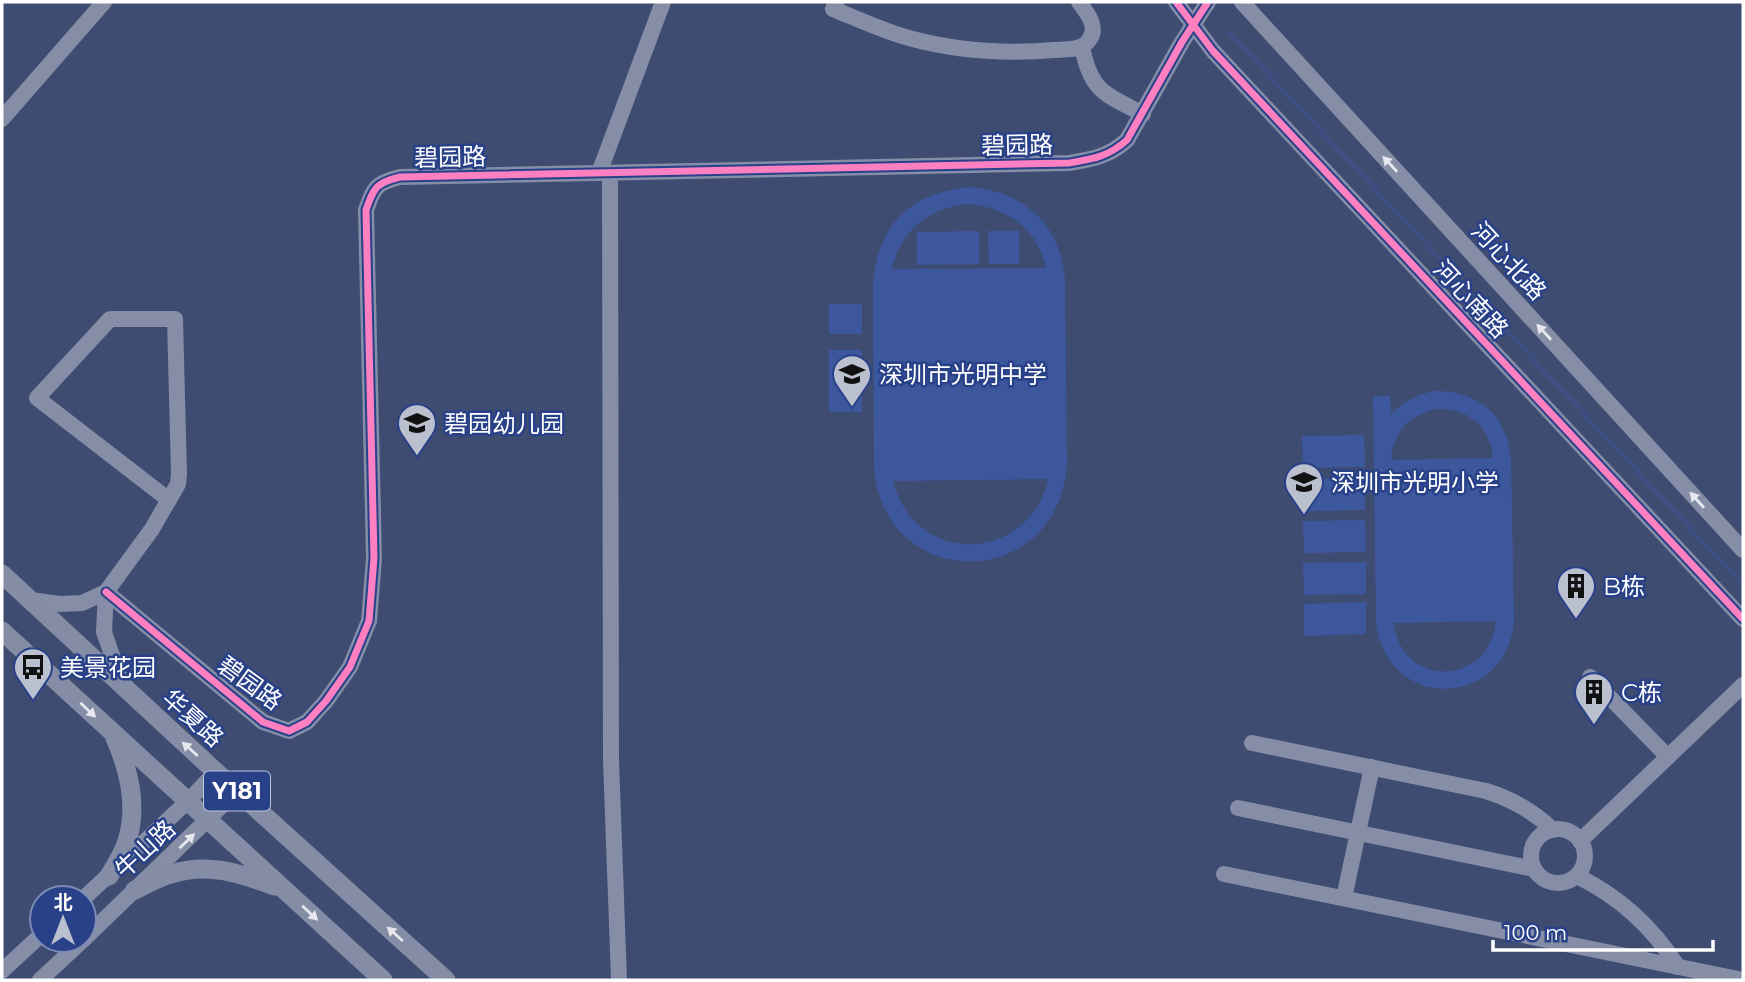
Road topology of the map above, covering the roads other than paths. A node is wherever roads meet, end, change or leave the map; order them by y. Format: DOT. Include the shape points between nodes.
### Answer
graph roads {
  1 [pos="104,2"];
  2 [pos="663,2"];
  3 [pos="836,2"];
  4 [pos="1079,2"];
  5 [pos="1176,2"];
  6 [pos="1208,2"];
  7 [pos="1241,2"];
  8 [pos="1194,24"];
  9 [pos="1082,47"];
  10 [pos="1143,114"];
  11 [pos="2,120"];
  12 [pos="604,173"];
  13 [pos="169,500"];
  14 [pos="1743,550"];
  15 [pos="2,574"];
  16 [pos="106,592"];
  17 [pos="30,600"];
  18 [pos="1743,619"];
  19 [pos="2,631"];
  20 [pos="1590,677"];
  21 [pos="1743,685"];
  22 [pos="123,687"];
  23 [pos="113,734"];
  24 [pos="1252,743"];
  25 [pos="1668,757"];
  26 [pos="1372,767"];
  27 [pos="216,772"];
  28 [pos="237,791"];
  29 [pos="188,801"];
  30 [pos="1238,808"];
  31 [pos="209,820"];
  32 [pos="1553,830"];
  33 [pos="1358,833"];
  34 [pos="1580,841"];
  35 [pos="1534,869"];
  36 [pos="1224,874"];
  37 [pos="109,876"];
  38 [pos="1577,876"];
  39 [pos="98,886"];
  40 [pos="135,890"];
  41 [pos="285,890"];
  42 [pos="1344,898"];
  43 [pos="98,925"];
  44 [pos="28,947"];
  45 [pos="67,954"];
  46 [pos="1678,967"];
  47 [pos="2,971"];
  48 [pos="40,980"];
  49 [pos="383,980"];
  50 [pos="446,980"];
  51 [pos="619,980"];
  52 [pos="1743,980"];
  1 -- 11 [label="street"];
  2 -- 12 [label="street"];
  3 -- 9 [label="street" via="833,9 907,38 947,47 1027,52"];
  4 -- 9 [label="street" via="1094,29"];
  5 -- 8 [label="street, 河心南路"];
  6 -- 8 [label="street, 碧园路"];
  14 -- 7 [label="street, 河心北路, one-way"];
  8 -- 10 [label="street, 碧园路"];
  8 -- 18 [label="street, 河心南路" via="1223,61"];
  9 -- 10 [label="street" via="1091,79 1100,89"];
  10 -- 12 [label="street, 碧园路" via="1115,151 1069,163"];
  12 -- 16 [label="street, 碧园路" via="400,177 382,182 372,193 366,209 374,558 369,621 350,667 307,722 289,731 263,722"];
  12 -- 51 [label="street" via="611,760"];
  13 -- 13 [label="street" via="179,474 175,318 110,318 37,398"];
  13 -- 16 [label="street"];
  15 -- 17 [label="main road, 华夏路 / Y181"];
  16 -- 17 [label="street" via="82,603"];
  16 -- 22 [label="street" via="104,632"];
  17 -- 22 [label="main road, 华夏路 / Y181"];
  19 -- 23 [label="main road, Y181, one-way"];
  20 -- 25 [label="street"];
  21 -- 25 [label="street"];
  27 -- 22 [label="main road, 华夏路 / Y181, one-way"];
  23 -- 29 [label="main road, Y181"];
  23 -- 37 [label="main road" via="131,787 132,809 127,842"];
  24 -- 26 [label="street"];
  25 -- 34 [label="street"];
  26 -- 32 [label="street" via="1501,796 1529,810"];
  26 -- 33 [label="street"];
  27 -- 28 [label="main road, 华夏路 / Y181"];
  27 -- 29 [label="street, 牛山路"];
  28 -- 31 [label="street, 牛山路"];
  50 -- 28 [label="main road, 华夏路 / Y181, one-way"];
  29 -- 31 [label="main road, Y181"];
  29 -- 37 [label="street, 牛山路"];
  30 -- 33 [label="street"];
  40 -- 31 [label="street, 牛山路, one-way"];
  31 -- 41 [label="main road, Y181"];
  32 -- 34 [label="street" via="1568,831"];
  32 -- 35 [label="street" via="1534,843"];
  33 -- 35 [label="street"];
  33 -- 42 [label="street"];
  34 -- 38 [label="street" via="1585,863"];
  35 -- 38 [label="street" via="1541,878 1555,883"];
  36 -- 42 [label="street"];
  37 -- 39 [label="street, 牛山路"];
  38 -- 46 [label="street" via="1642,920"];
  40 -- 41 [label="main road" via="169,874 209,868 250,876"];
  40 -- 43 [label="street, 牛山路"];
  41 -- 49 [label="main road, Y181, one-way"];
  42 -- 46 [label="street"];
  44 -- 47 [label="street"];
  45 -- 48 [label="street, 牛山路"];
  46 -- 52 [label="street"];
}
